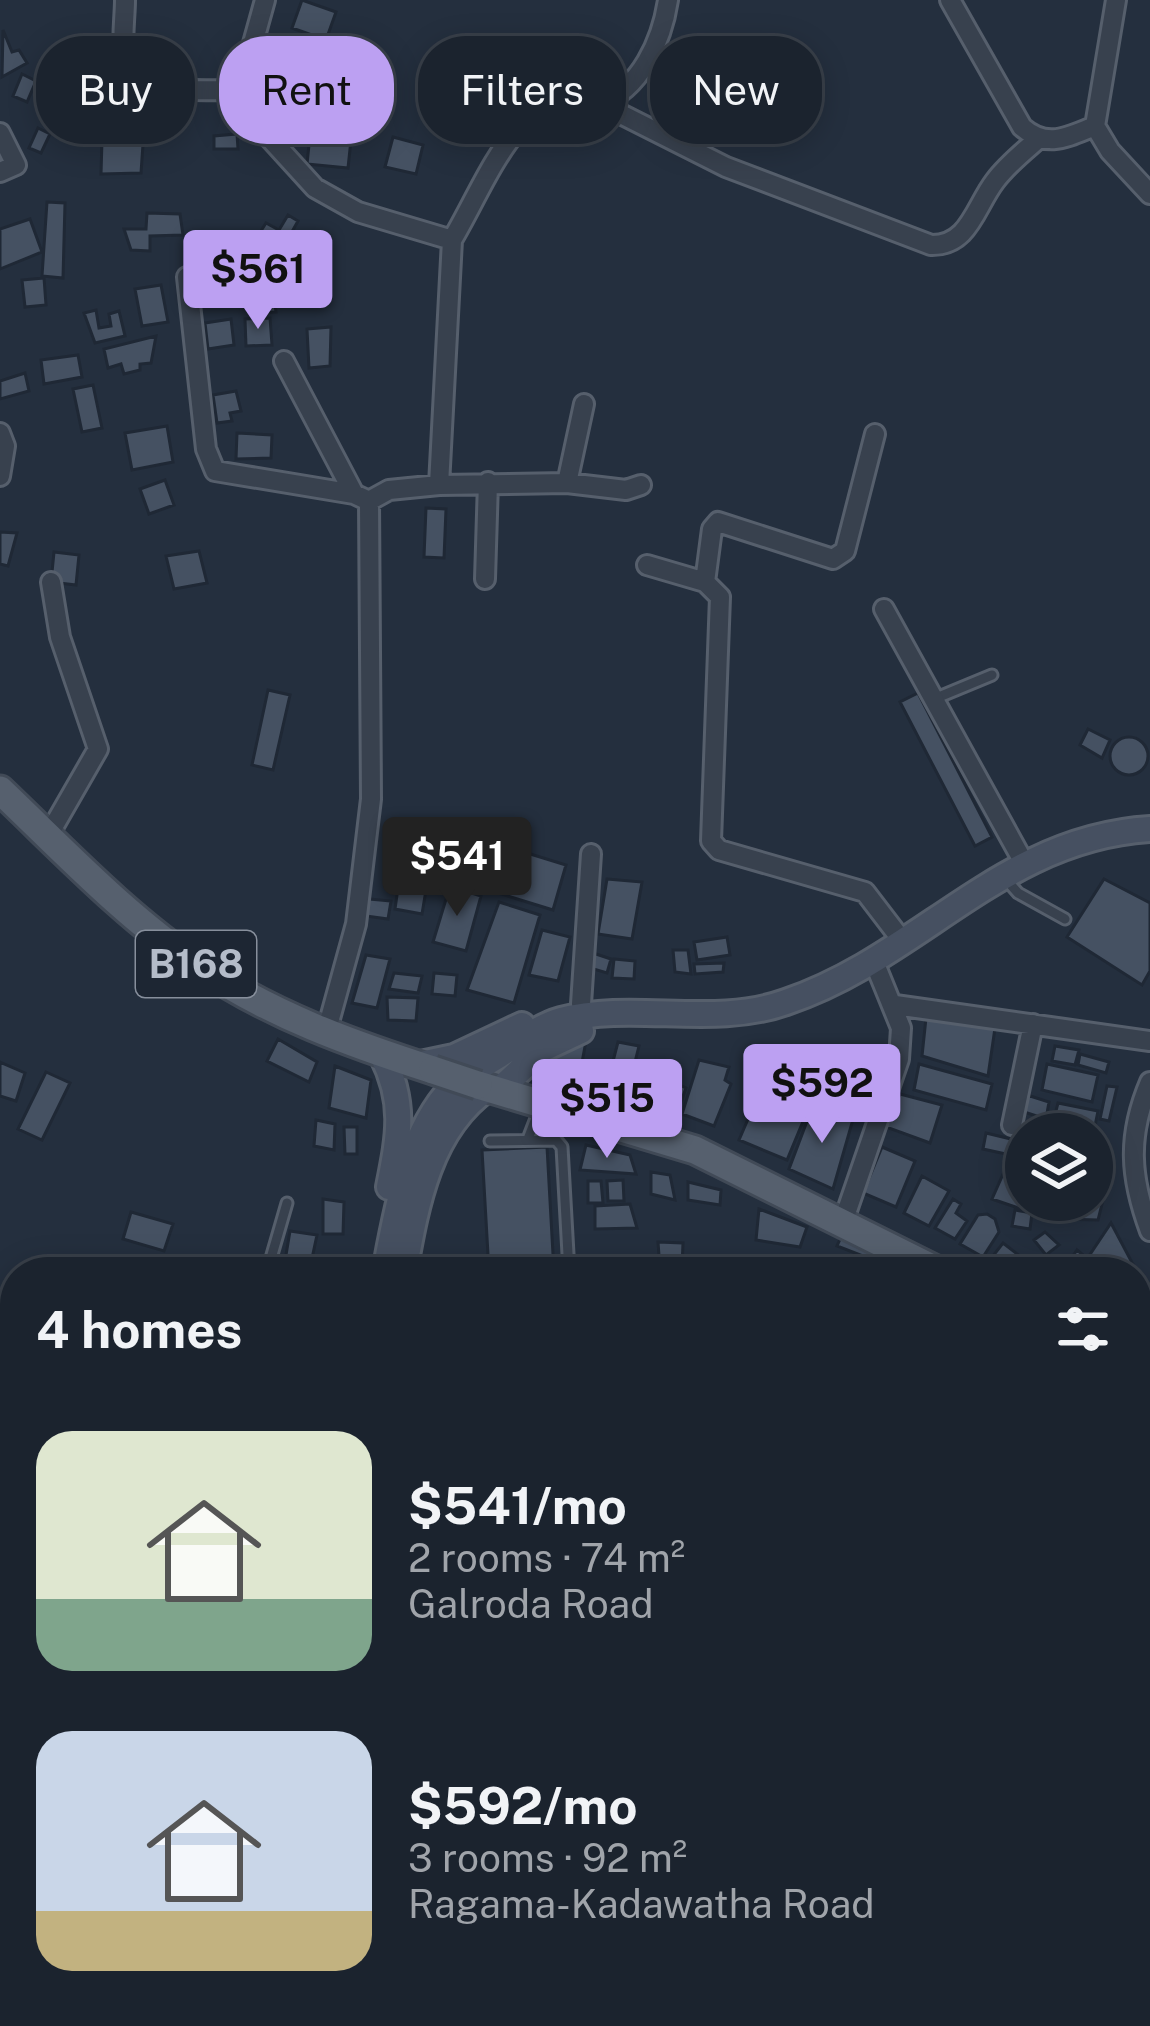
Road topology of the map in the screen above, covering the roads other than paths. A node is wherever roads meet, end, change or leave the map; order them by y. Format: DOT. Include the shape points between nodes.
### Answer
graph roads {
  1 [pos="125,0"];
  2 [pos="265,0"];
  3 [pos="668,0"];
  4 [pos="950,0"];
  5 [pos="1115,0"];
  6 [pos="255,36"];
  7 [pos="626,82"];
  8 [pos="219,89"];
  9 [pos="626,117"];
  10 [pos="1095,126"];
  11 [pos="0,133"];
  12 [pos="1037,140"];
  13 [pos="275,144"];
  14 [pos="509,144"];
  15 [pos="0,172"];
  16 [pos="1150,194"];
  17 [pos="452,240"];
  18 [pos="187,277"];
  19 [pos="284,362"];
  20 [pos="584,404"];
  21 [pos="0,433"];
  22 [pos="875,434"];
  23 [pos="0,476"];
  24 [pos="488,482"];
  25 [pos="567,483"];
  26 [pos="439,485"];
  27 [pos="641,485"];
  28 [pos="362,497"];
  29 [pos="647,565"];
  30 [pos="485,579"];
  31 [pos="50,582"];
  32 [pos="705,582"];
  33 [pos="884,610"];
  34 [pos="992,675"];
  35 [pos="934,699"];
  36 [pos="0,790"];
  37 [pos="1150,829"];
  38 [pos="48,836"];
  39 [pos="591,854"];
  40 [pos="1023,861"];
  41 [pos="1000,873"];
  42 [pos="1065,919"];
  43 [pos="889,952"];
  44 [pos="580,1004"];
  45 [pos="895,1005"];
  46 [pos="1033,1024"];
  47 [pos="326,1033"];
  48 [pos="1150,1041"];
  49 [pos="382,1055"];
  50 [pos="425,1068"];
  51 [pos="1150,1082"];
  52 [pos="488,1088"];
  53 [pos="542,1103"];
  54 [pos="1014,1113"];
  55 [pos="529,1139"];
  56 [pos="490,1141"];
  57 [pos="286,1203"];
  58 [pos="842,1225"];
  59 [pos="1150,1232"];
  60 [pos="270,1257"];
  61 [pos="376,1257"];
  62 [pos="394,1257"];
  63 [pos="407,1257"];
  64 [pos="568,1257"];
  65 [pos="902,1257"];
  1 -- 8 [label="street" via="125,60 136,78"];
  2 -- 6 [label="street"];
  3 -- 7 [label="street" via="649,62"];
  4 -- 12 [label="street"];
  5 -- 10 [label="street"];
  9 -- 12 [label="street" via="725,167 947,245"];
  10 -- 12 [label="street"];
  10 -- 16 [label="street"];
  11 -- 15 [label="street" via="16,165"];
  13 -- 17 [label="street" via="315,188 358,212"];
  14 -- 17 [label="street"];
  17 -- 26 [label="street"];
  18 -- 28 [label="street" via="215,471"];
  19 -- 28 [label="street"];
  20 -- 25 [label="street"];
  21 -- 23 [label="street"];
  22 -- 32 [label="street" via="845,550 833,559 718,522"];
  24 -- 25 [label="street"];
  24 -- 26 [label="street"];
  24 -- 30 [label="street"];
  25 -- 27 [label="street"];
  26 -- 28 [label="street"];
  28 -- 47 [label="street" via="371,799 356,924"];
  29 -- 32 [label="street"];
  31 -- 38 [label="street" via="98,748"];
  32 -- 43 [label="street" via="720,597 711,841 719,850 865,892"];
  33 -- 35 [label="street"];
  34 -- 35 [label="lane"];
  35 -- 40 [label="street"];
  36 -- 38 [label="main road, B168"];
  37 -- 40 [label="main road" via="1095,836"];
  38 -- 47 [label="main road, B168" via="157,936"];
  39 -- 44 [label="street"];
  40 -- 41 [label="main road"];
  41 -- 42 [label="lane"];
  41 -- 43 [label="main road"];
  43 -- 44 [label="main road" via="756,997"];
  43 -- 45 [label="street"];
  43 -- 52 [label="main road" via="827,1003 717,1029 620,1024 565,1034"];
  43 -- 62 [label="main road" via="765,1009 560,1021 454,1086 429,1130"];
  44 -- 50 [label="main road"];
  45 -- 46 [label="street"];
  45 -- 58 [label="street" via="899,1059"];
  46 -- 48 [label="street"];
  46 -- 54 [label="street"];
  47 -- 49 [label="main road, B168"];
  49 -- 50 [label="main road, B168"];
  49 -- 61 [label="main road" via="403,1115"];
  50 -- 52 [label="main road, B168, bridge"];
  51 -- 59 [label="street" via="1130,1155"];
  52 -- 53 [label="main road, B168"];
  52 -- 63 [label="main road" via="449,1126 417,1202"];
  53 -- 55 [label="lane"];
  53 -- 58 [label="main road, B168" via="695,1150"];
  55 -- 56 [label="lane"];
  55 -- 64 [label="lane" via="562,1147"];
  57 -- 60 [label="lane"];
  58 -- 65 [label="main road, B168"];
}
